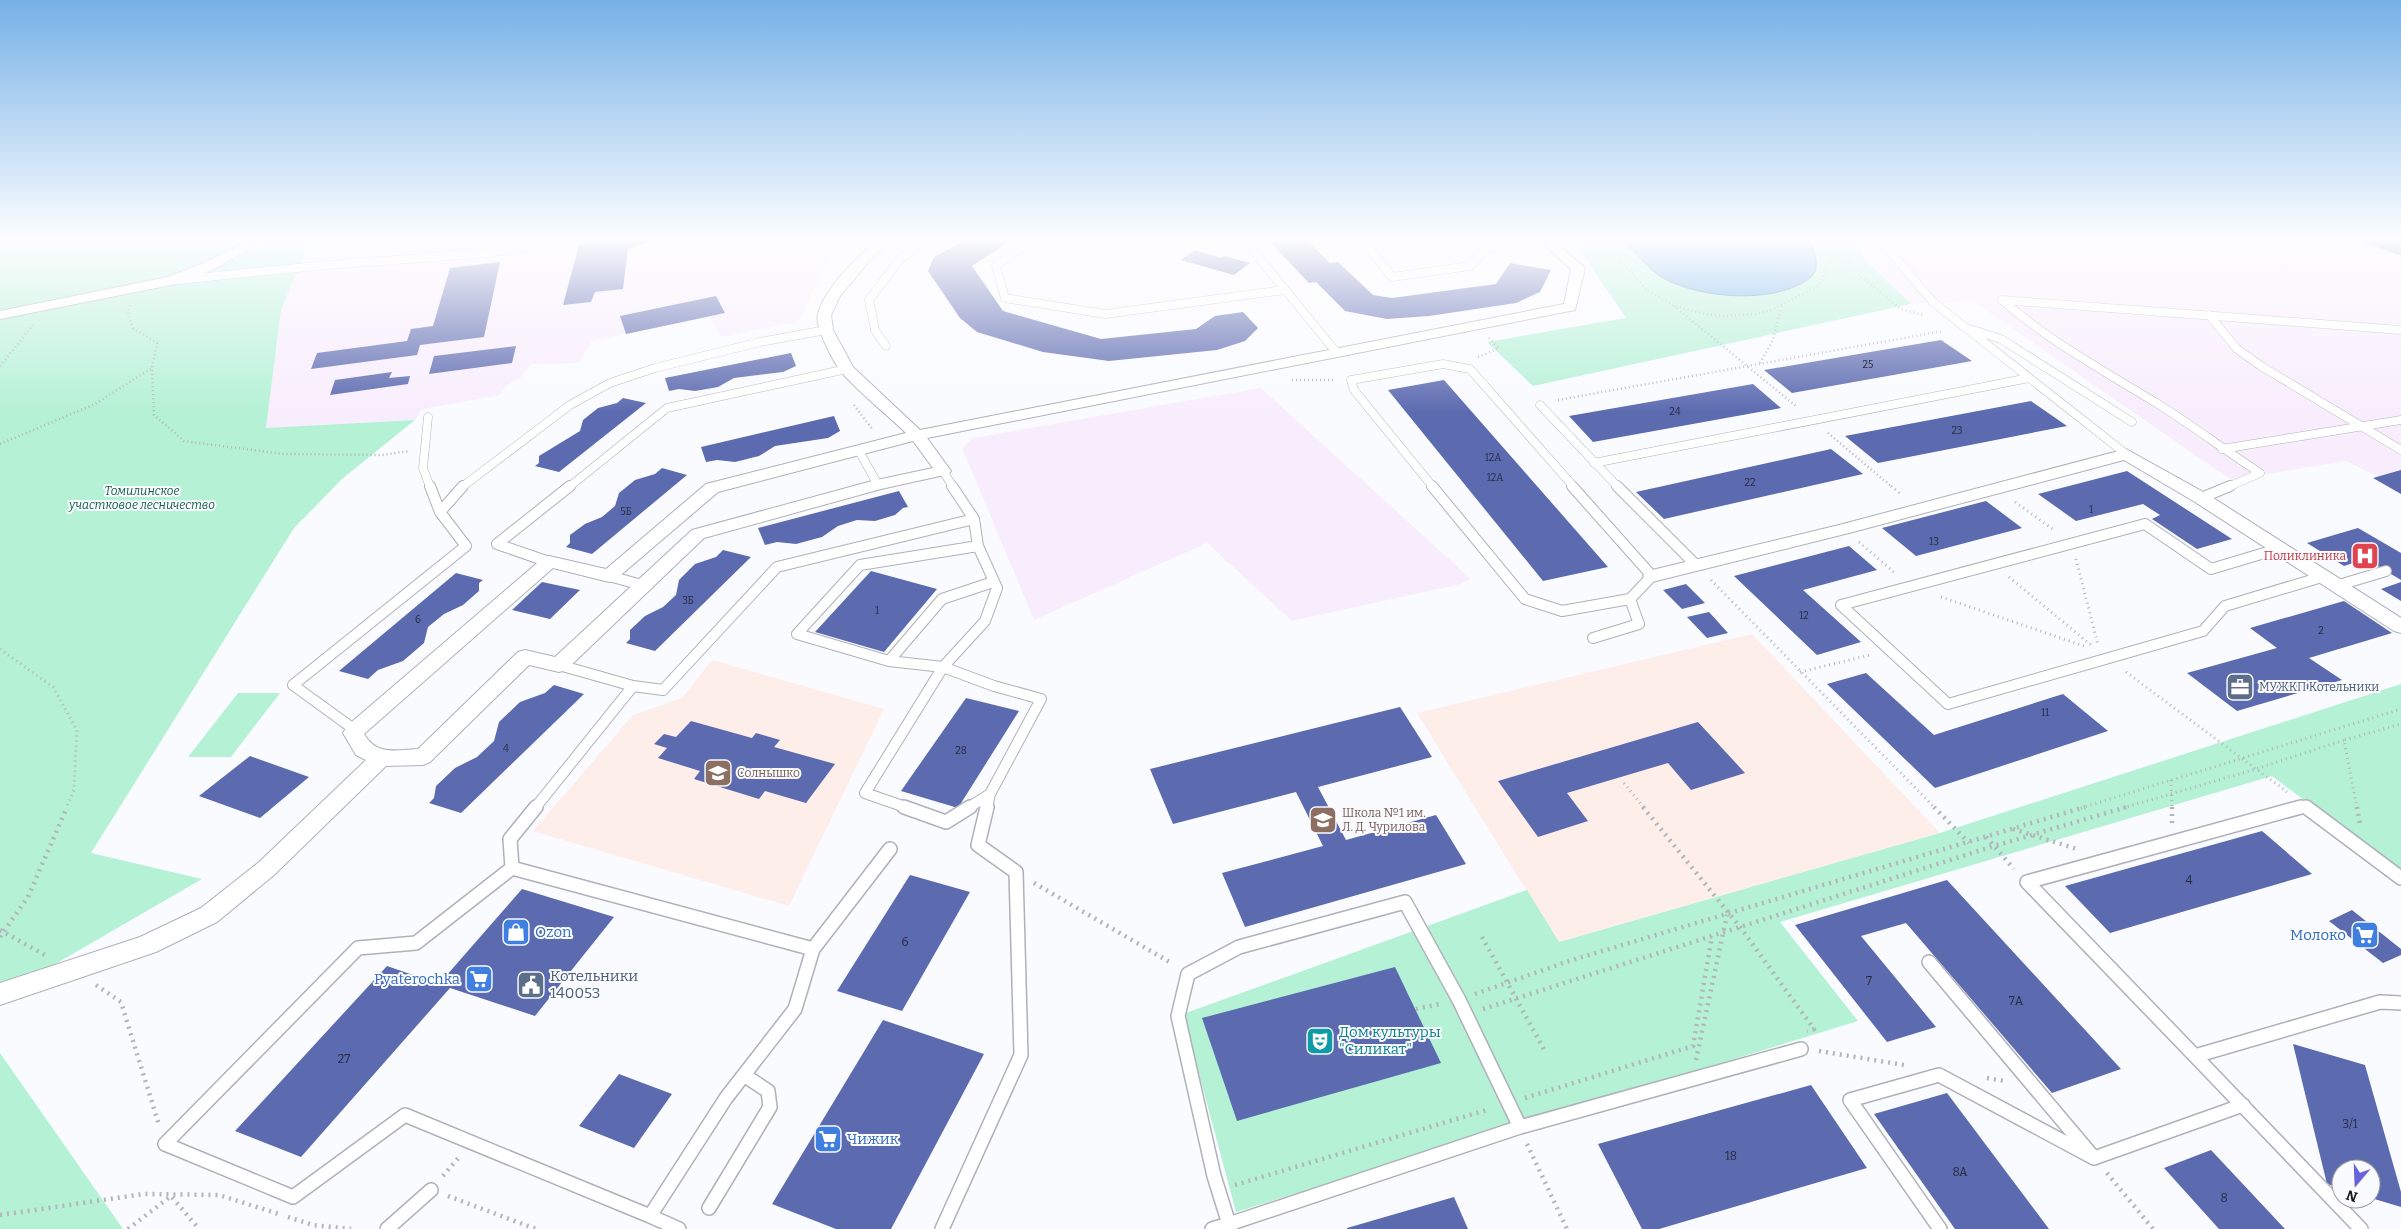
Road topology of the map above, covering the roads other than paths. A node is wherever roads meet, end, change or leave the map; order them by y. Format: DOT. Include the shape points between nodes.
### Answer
graph roads {
  1 [pos="76,298"];
  2 [pos="832,298"];
  3 [pos="870,298"];
  4 [pos="1007,298"];
  5 [pos="1222,298"];
  6 [pos="1291,298"];
  7 [pos="1572,298"];
  8 [pos="1930,298"];
  9 [pos="0,315"];
  10 [pos="2209,315"];
  11 [pos="1964,327"];
  12 [pos="826,330"];
  13 [pos="2401,330"];
  14 [pos="886,346"];
  15 [pos="1337,353"];
  16 [pos="847,369"];
  17 [pos="2029,378"];
  18 [pos="1540,405"];
  19 [pos="428,417"];
  20 [pos="2401,420"];
  21 [pos="2132,422"];
  22 [pos="2360,425"];
  23 [pos="917,435"];
  24 [pos="2222,449"];
  25 [pos="2401,450"];
  26 [pos="859,451"];
  27 [pos="2126,454"];
  28 [pos="1594,463"];
  29 [pos="943,471"];
  30 [pos="878,486"];
  31 [pos="2201,498"];
  32 [pos="440,512"];
  33 [pos="974,519"];
  34 [pos="978,546"];
  35 [pos="2281,548"];
  36 [pos="549,562"];
  37 [pos="1696,566"];
  38 [pos="2386,571"];
  39 [pos="609,576"];
  40 [pos="1652,576"];
  41 [pos="2332,581"];
  42 [pos="992,582"];
  43 [pos="642,585"];
  44 [pos="1630,599"];
  45 [pos="2401,627"];
  46 [pos="1593,638"];
  47 [pos="890,661"];
  48 [pos="559,665"];
  49 [pos="943,667"];
  50 [pos="633,686"];
  51 [pos="355,730"];
  52 [pos="381,758"];
  53 [pos="990,794"];
  54 [pos="890,849"];
  55 [pos="512,868"];
  56 [pos="2401,878"];
  57 [pos="813,949"];
  58 [pos="1929,962"];
  59 [pos="0,994"];
  60 [pos="2401,1002"];
  61 [pos="1801,1049"];
  62 [pos="2195,1056"];
  63 [pos="744,1075"];
  64 [pos="2243,1105"];
  65 [pos="1520,1127"];
  66 [pos="2094,1158"];
  67 [pos="431,1190"];
  68 [pos="709,1208"];
  69 [pos="650,1216"];
  70 [pos="1229,1227"];
  71 [pos="387,1229"];
  72 [pos="680,1229"];
  73 [pos="942,1229"];
  74 [pos="1212,1229"];
  75 [pos="1940,1229"];
  76 [pos="2361,1229"];
  1 -- 9 [label="street"];
  2 -- 12 [label="street" via="824,315"];
  3 -- 14 [label="lane" via="875,330"];
  4 -- 5 [label="lane" via="1105,314"];
  6 -- 15 [label="lane"];
  7 -- 15 [label="street" via="1570,308"];
  8 -- 11 [label="lane"];
  10 -- 13 [label="lane"];
  10 -- 22 [label="lane" via="2237,349"];
  10 -- 24 [label="lane" via="2002,300 2067,351 2181,419"];
  11 -- 17 [label="lane"];
  11 -- 21 [label="lane" via="2001,338"];
  12 -- 16 [label="street"];
  12 -- 32 [label="lane" via="750,344 610,383 570,405 472,481 466,482"];
  15 -- 23 [label="street"];
  16 -- 23 [label="street"];
  16 -- 36 [label="lane" via="667,408 497,544"];
  17 -- 27 [label="lane"];
  17 -- 28 [label="lane"];
  18 -- 28 [label="lane"];
  19 -- 32 [label="lane" via="423,468"];
  20 -- 22 [label="lane"];
  22 -- 24 [label="lane"];
  22 -- 25 [label="lane"];
  23 -- 26 [label="street"];
  23 -- 29 [label="street"];
  24 -- 31 [label="lane" via="2260,474"];
  26 -- 30 [label="lane"];
  26 -- 39 [label="street" via="712,488"];
  27 -- 31 [label="street"];
  27 -- 37 [label="street"];
  28 -- 37 [label="lane"];
  29 -- 30 [label="street"];
  29 -- 33 [label="lane"];
  30 -- 43 [label="street" via="698,534"];
  31 -- 35 [label="street"];
  32 -- 51 [label="lane" via="466,546 293,685"];
  33 -- 34 [label="lane"];
  33 -- 50 [label="lane" via="777,567 663,690"];
  34 -- 42 [label="lane"];
  34 -- 47 [label="lane" via="860,565 797,634"];
  35 -- 41 [label="street"];
  35 -- 41 [label="lane" via="2211,568 2145,524 1841,605 1948,704 2203,631 2226,606"];
  36 -- 39 [label="street"];
  36 -- 51 [label="street"];
  37 -- 40 [label="street"];
  38 -- 41 [label="lane"];
  39 -- 43 [label="lane"];
  40 -- 44 [label="lane"];
  40 -- 44 [label="lane" via="1470,368 1443,364 1351,380 1354,390 1525,599 1562,611"];
  41 -- 45 [label="street"];
  42 -- 47 [label="lane" via="942,599"];
  42 -- 49 [label="lane" via="997,588 985,620"];
  43 -- 48 [label="street"];
  44 -- 46 [label="lane" via="1639,624"];
  47 -- 49 [label="lane"];
  48 -- 50 [label="lane"];
  48 -- 52 [label="street" via="525,658 423,757"];
  49 -- 53 [label="lane" via="994,686 1041,698"];
  49 -- 53 [label="lane" via="865,793 946,822"];
  50 -- 55 [label="lane" via="510,838"];
  51 -- 52 [label="street" via="353,733 363,750"];
  52 -- 59 [label="street" via="266,869 209,915 147,945"];
  53 -- 73 [label="lane" via="978,845 1016,872 1021,1055"];
  54 -- 57 [label="lane"];
  55 -- 57 [label="lane"];
  55 -- 69 [label="lane" via="416,943 358,948 165,1144 293,1197 405,1115"];
  56 -- 62 [label="lane" via="2304,806 2026,882"];
  57 -- 63 [label="lane" via="795,1009"];
  58 -- 66 [label="lane"];
  60 -- 62 [label="lane" via="2380,1002"];
  61 -- 65 [label="lane"];
  62 -- 64 [label="lane"];
  63 -- 68 [label="lane" via="768,1091 770,1107"];
  63 -- 69 [label="lane"];
  64 -- 66 [label="lane"];
  64 -- 76 [label="lane"];
  65 -- 70 [label="lane"];
  65 -- 70 [label="lane" via="1459,1000 1406,902 1239,947 1188,974 1178,1016 1214,1176"];
  66 -- 75 [label="lane" via="1939,1075 1850,1100"];
  67 -- 71 [label="lane"];
  69 -- 72 [label="lane"];
  70 -- 74 [label="lane"];
}
